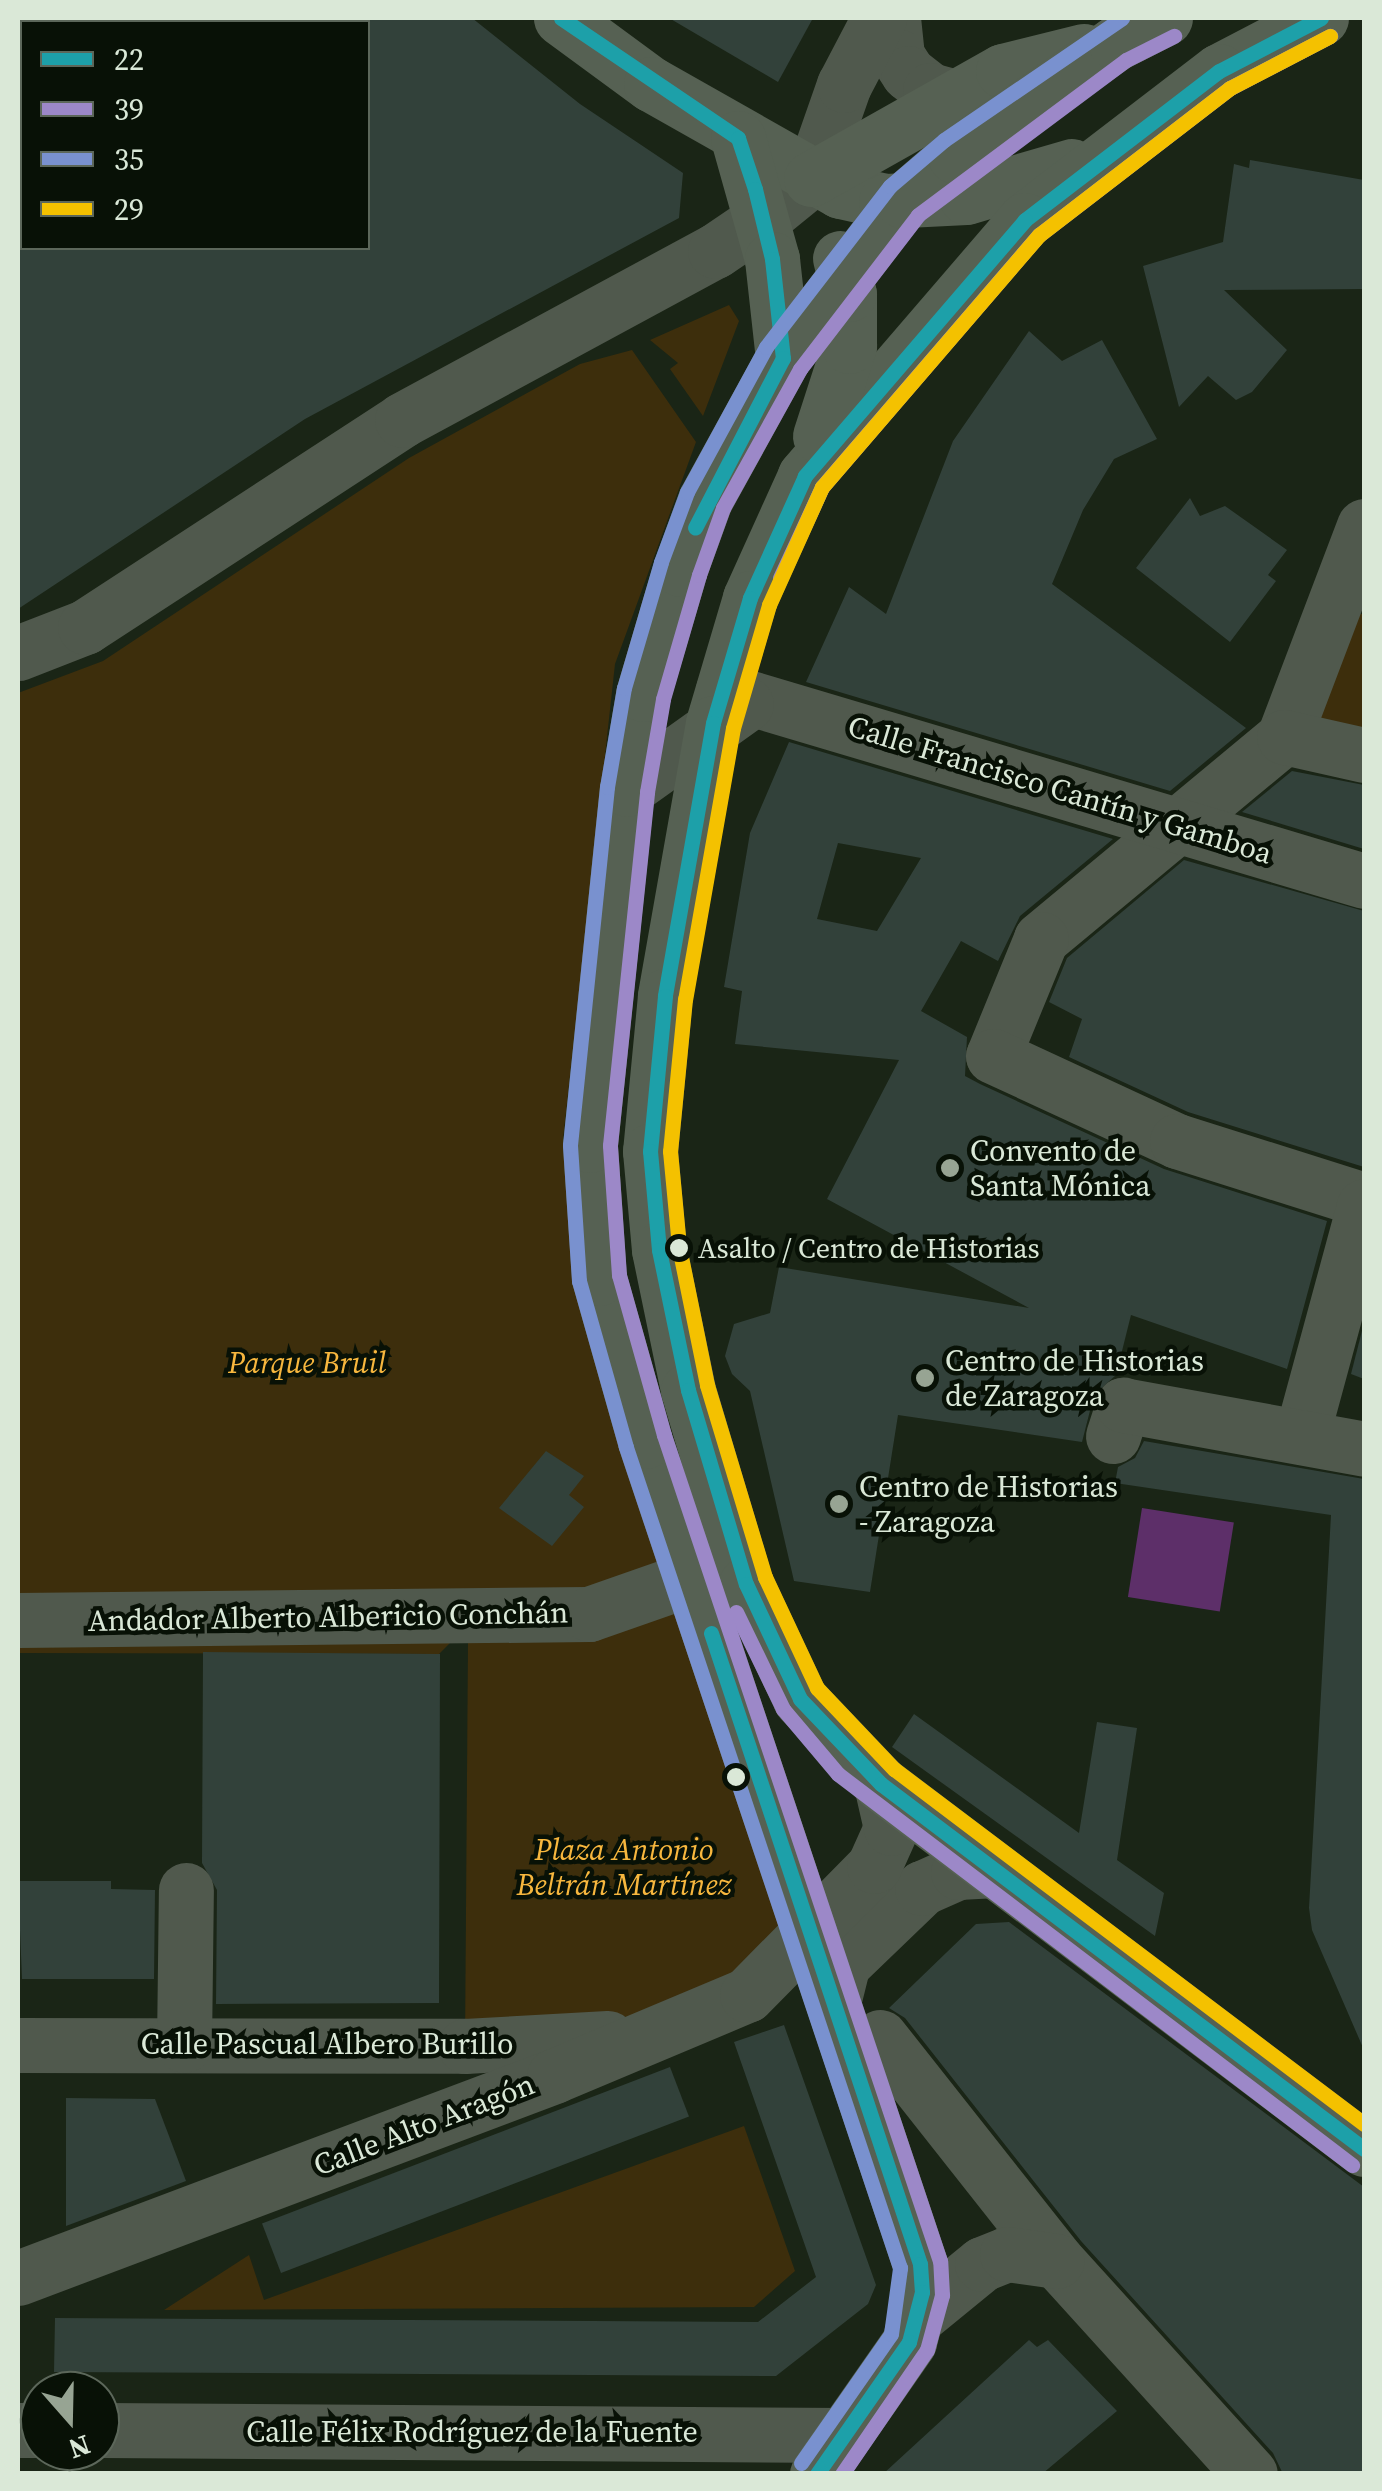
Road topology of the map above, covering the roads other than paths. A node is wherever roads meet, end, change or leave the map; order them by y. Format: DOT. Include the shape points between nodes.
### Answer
graph roads {
  1 [pos="561,18"];
  2 [pos="879,18"];
  3 [pos="893,18"];
  4 [pos="1165,18"];
  5 [pos="1321,18"];
  6 [pos="1116,43"];
  7 [pos="952,96"];
  8 [pos="738,138"];
  9 [pos="1107,151"];
  10 [pos="811,179"];
  11 [pos="903,201"];
  12 [pos="762,219"];
  13 [pos="845,270"];
  14 [pos="783,358"];
  15 [pos="805,476"];
  16 [pos="1364,526"];
  17 [pos="18,653"];
  18 [pos="730,705"];
  19 [pos="1284,738"];
  20 [pos="1364,755"];
  21 [pos="627,789"];
  22 [pos="1178,825"];
  23 [pos="1364,881"];
  24 [pos="1364,1203"];
  25 [pos="1302,1434"];
  26 [pos="1112,1436"];
  27 [pos="1364,1448"];
  28 [pos="692,1578"];
  29 [pos="18,1620"];
  30 [pos="881,1784"];
  31 [pos="991,1870"];
  32 [pos="186,1890"];
  33 [pos="810,1936"];
  34 [pos="834,1998"];
  35 [pos="636,2037"];
  36 [pos="880,2038"];
  37 [pos="184,2045"];
  38 [pos="18,2046"];
  39 [pos="1364,2149"];
  40 [pos="1057,2261"];
  41 [pos="18,2278"];
  42 [pos="916,2318"];
  43 [pos="120,2431"];
  44 [pos="830,2454"];
  45 [pos="1250,2474"];
  1 -- 8 [label="main road"];
  2 -- 10 [label="street" via="844,85"];
  3 -- 7 [label="street" via="897,56 908,74"];
  4 -- 6 [label="main road"];
  5 -- 9 [label="main road" via="1219,71"];
  6 -- 7 [label="main road" via="1003,71"];
  6 -- 11 [label="main road" via="954,156"];
  7 -- 10 [label="main road"];
  8 -- 10 [label="main road"];
  8 -- 12 [label="main road"];
  9 -- 11 [label="main road" via="998,192"];
  9 -- 15 [label="main road" via="999,248"];
  10 -- 11 [label="main road"];
  10 -- 12 [label="street"];
  10 -- 13 [label="main road"];
  11 -- 13 [label="main road"];
  12 -- 14 [label="main road"];
  12 -- 17 [label="street" via="715,251 402,420 85,628"];
  13 -- 14 [label="main road"];
  13 -- 15 [label="main road" via="849,346"];
  14 -- 21 [label="main road" via="705,500 686,552 643,694"];
  15 -- 18 [label="main road" via="750,598"];
  16 -- 19 [label="street"];
  18 -- 21 [label="street"];
  18 -- 22 [label="street, Calle Francisco Cantín y Gamboa"];
  18 -- 30 [label="main road" via="654,1092 650,1151 659,1250 688,1390 746,1584 775,1656 823,1729"];
  19 -- 20 [label="street"];
  19 -- 22 [label="street"];
  21 -- 28 [label="main road" via="590,1144 590,1210 614,1338"];
  22 -- 23 [label="street, Calle Francisco Cantín y Gamboa"];
  22 -- 24 [label="street" via="1041,938 993,1056 1176,1141"];
  24 -- 25 [label="street"];
  25 -- 26 [label="street" via="1123,1405"];
  25 -- 27 [label="street"];
  28 -- 29 [label="street, Andador Alberto Albericio Conchán" via="589,1614"];
  28 -- 33 [label="main road"];
  30 -- 31 [label="main road"];
  30 -- 33 [label="street, Calle Alto Aragón" via="892,1816 887,1844"];
  31 -- 34 [label="street" via="958,1872 922,1888 843,1964"];
  31 -- 39 [label="main road"];
  32 -- 37 [label="street"];
  33 -- 34 [label="main road"];
  33 -- 35 [label="street, Calle Alto Aragón" via="747,1995"];
  34 -- 42 [label="main road" via="920,2264"];
  35 -- 37 [label="street, Calle Pascual Albero Burillo" via="465,2046"];
  35 -- 41 [label="street, Calle Alto Aragón" via="538,2082"];
  36 -- 40 [label="street"];
  37 -- 38 [label="street, Calle Pascual Albero Burillo"];
  40 -- 42 [label="street" via="1007,2254 982,2264"];
  40 -- 45 [label="street"];
  42 -- 44 [label="main road" via="898,2364"];
  43 -- 44 [label="street, Calle Félix Rodríguez de la Fuente"];
}
